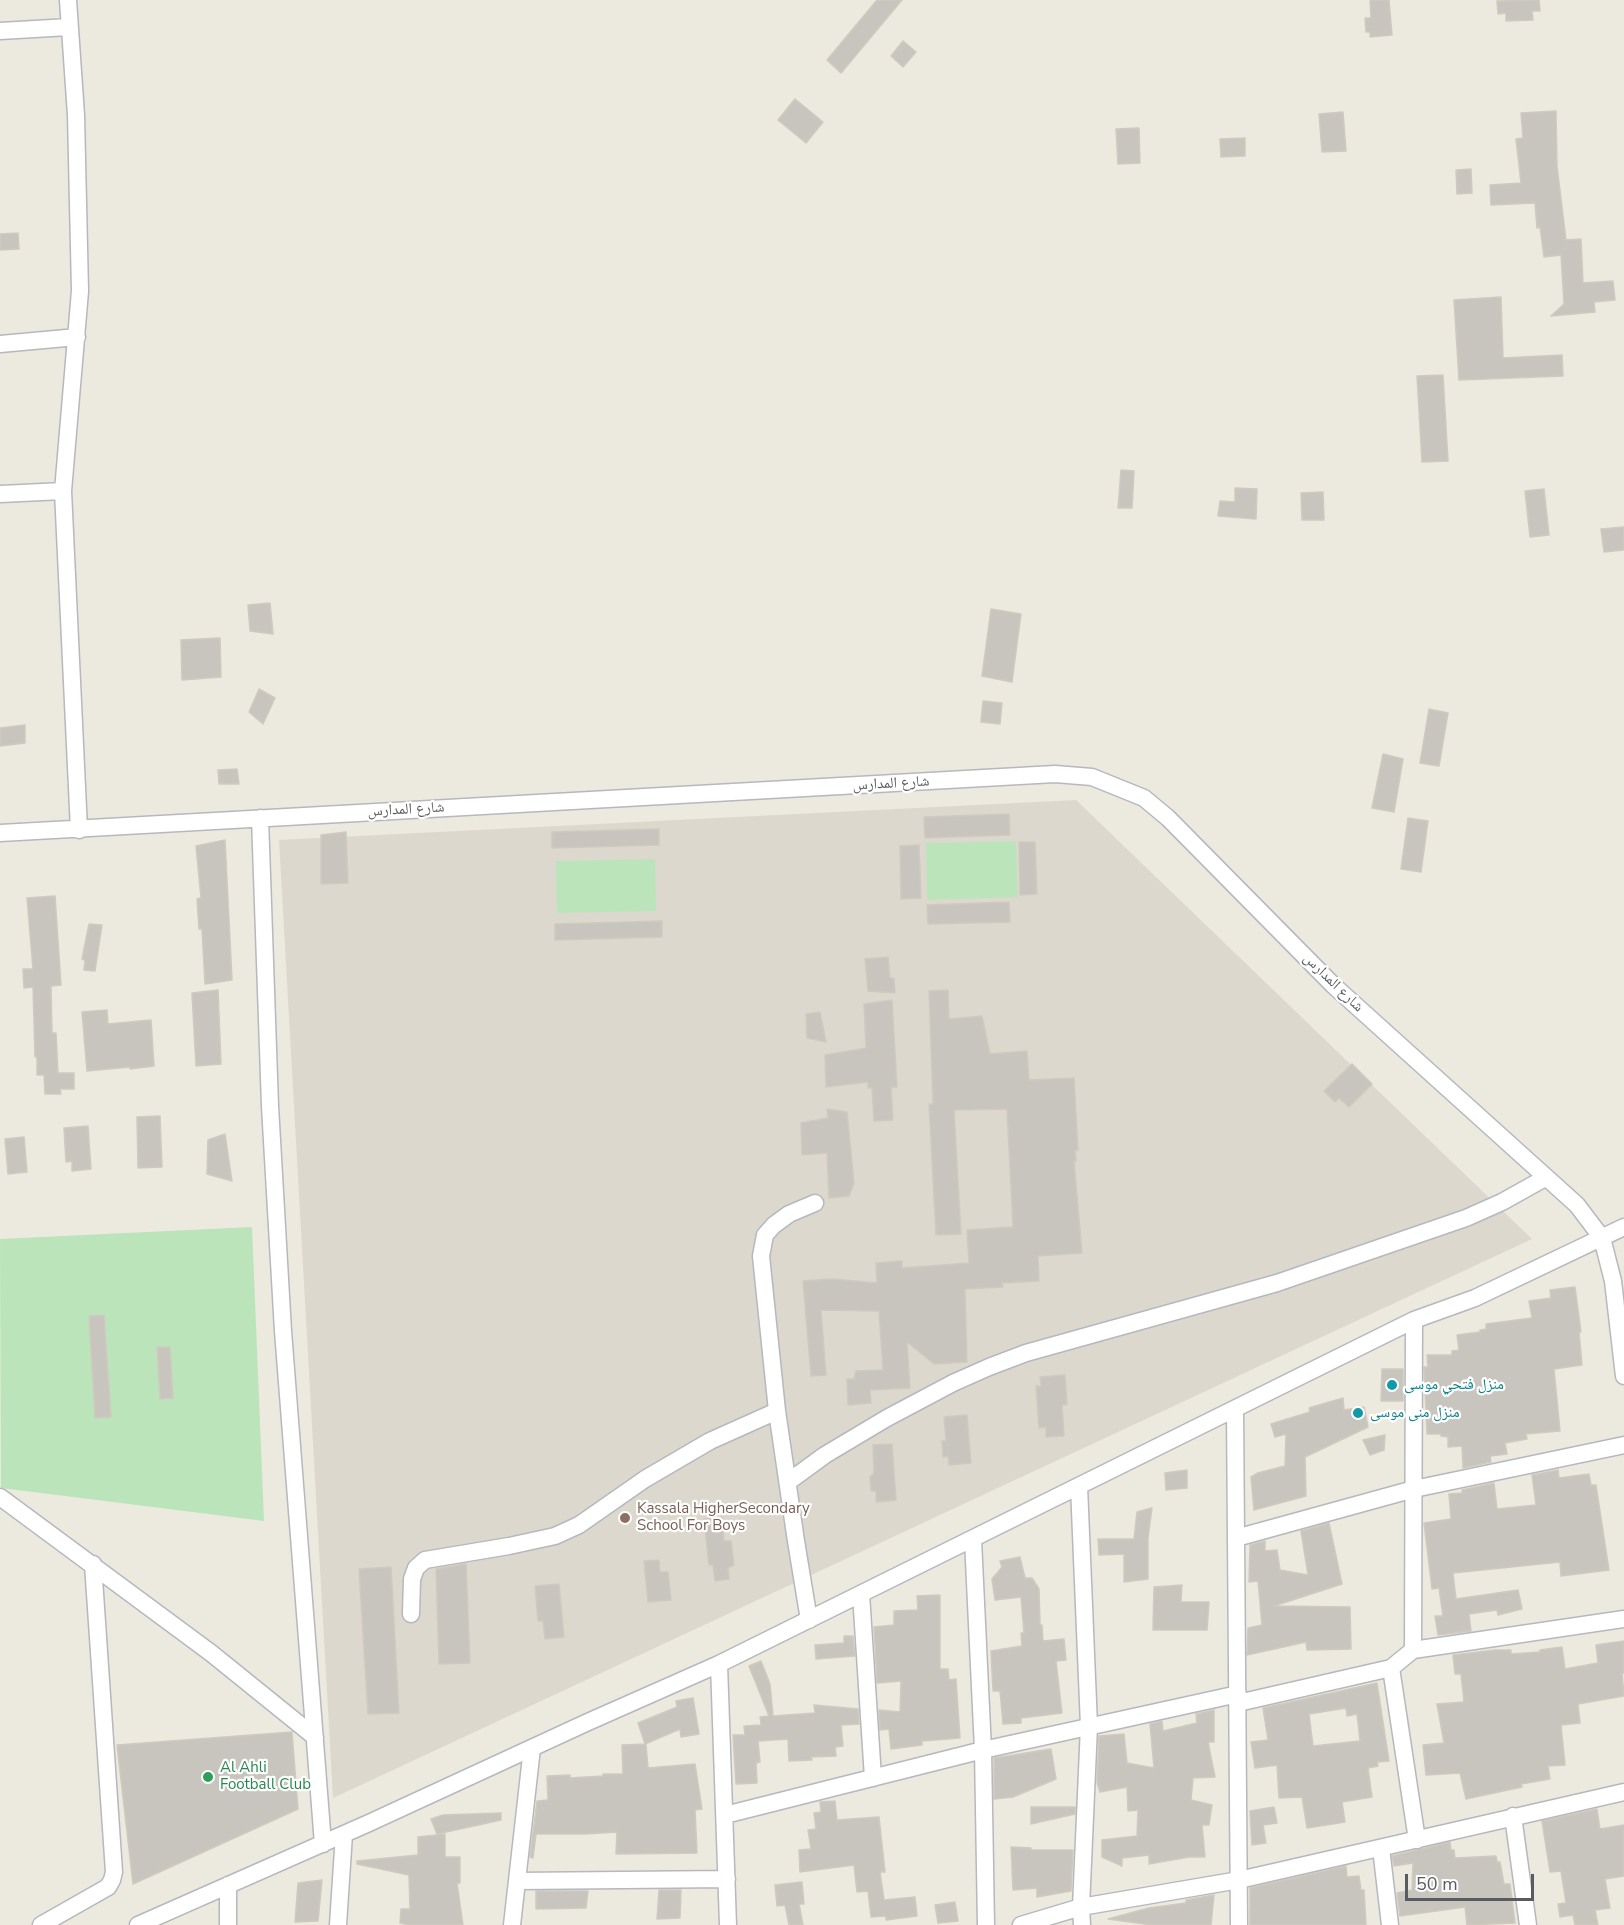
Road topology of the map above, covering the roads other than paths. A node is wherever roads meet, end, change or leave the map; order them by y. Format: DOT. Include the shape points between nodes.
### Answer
graph roads {
  1 [pos="68,0"];
  2 [pos="69,27"];
  3 [pos="0,31"];
  4 [pos="77,337"];
  5 [pos="0,344"];
  6 [pos="63,491"];
  7 [pos="0,494"];
  8 [pos="260,818"];
  9 [pos="79,830"];
  10 [pos="0,833"];
  11 [pos="1545,1178"];
  12 [pos="815,1203"];
  13 [pos="1624,1227"];
  14 [pos="1602,1238"];
  15 [pos="1414,1320"];
  16 [pos="1624,1376"];
  17 [pos="1235,1409"];
  18 [pos="777,1411"];
  19 [pos="1624,1445"];
  20 [pos="788,1482"];
  21 [pos="1079,1486"];
  22 [pos="1414,1489"];
  23 [pos="0,1497"];
  24 [pos="1236,1538"];
  25 [pos="973,1540"];
  26 [pos="93,1564"];
  27 [pos="861,1594"];
  28 [pos="411,1614"];
  29 [pos="1624,1619"];
  30 [pos="809,1620"];
  31 [pos="1413,1650"];
  32 [pos="719,1664"];
  33 [pos="1391,1668"];
  34 [pos="1238,1699"];
  35 [pos="1089,1726"];
  36 [pos="315,1737"];
  37 [pos="532,1748"];
  38 [pos="982,1750"];
  39 [pos="873,1778"];
  40 [pos="1624,1792"];
  41 [pos="725,1815"];
  42 [pos="1513,1816"];
  43 [pos="344,1834"];
  44 [pos="1417,1840"];
  45 [pos="323,1844"];
  46 [pos="1381,1848"];
  47 [pos="727,1879"];
  48 [pos="1239,1880"];
  49 [pos="517,1881"];
  50 [pos="228,1885"];
  51 [pos="1081,1907"];
  52 [pos="41,1925"];
  53 [pos="138,1925"];
  54 [pos="228,1925"];
  55 [pos="338,1925"];
  56 [pos="512,1925"];
  57 [pos="728,1925"];
  58 [pos="986,1925"];
  59 [pos="1021,1925"];
  60 [pos="1082,1925"];
  61 [pos="1239,1925"];
  62 [pos="1390,1925"];
  63 [pos="1527,1925"];
  1 -- 2 [label="street"];
  2 -- 3 [label="street"];
  2 -- 4 [label="street" via="80,246"];
  4 -- 5 [label="street"];
  4 -- 6 [label="street"];
  6 -- 7 [label="street"];
  6 -- 9 [label="street"];
  8 -- 9 [label="street, شارع المدارس"];
  8 -- 11 [label="street, شارع المدارس" via="1055,774 1092,777 1144,798 1168,818 1333,985"];
  8 -- 36 [label="street" via="283,1331"];
  9 -- 10 [label="street, شارع المدارس"];
  11 -- 14 [label="street, شارع المدارس" via="1577,1205"];
  11 -- 20 [label="street" via="1466,1218 1277,1283 1026,1353 989,1367 887,1418"];
  12 -- 18 [label="street" via="774,1225 765,1235 761,1256"];
  13 -- 14 [label="street"];
  14 -- 15 [label="street" via="1475,1298"];
  14 -- 16 [label="street" via="1613,1281"];
  15 -- 17 [label="street"];
  15 -- 22 [label="street"];
  17 -- 21 [label="street"];
  17 -- 24 [label="street"];
  18 -- 20 [label="street"];
  18 -- 28 [label="street" via="710,1441 645,1479 579,1525 555,1536 425,1560 412,1579"];
  19 -- 22 [label="street"];
  20 -- 30 [label="street"];
  21 -- 25 [label="street"];
  21 -- 35 [label="street"];
  22 -- 24 [label="street"];
  22 -- 31 [label="street"];
  23 -- 26 [label="street"];
  24 -- 34 [label="street"];
  25 -- 27 [label="street"];
  25 -- 38 [label="street"];
  26 -- 36 [label="street"];
  26 -- 52 [label="street" via="114,1872 108,1887"];
  27 -- 30 [label="street"];
  27 -- 39 [label="street"];
  29 -- 31 [label="street"];
  30 -- 32 [label="street"];
  31 -- 33 [label="street"];
  32 -- 37 [label="street"];
  32 -- 41 [label="street"];
  33 -- 34 [label="street"];
  33 -- 44 [label="street"];
  34 -- 35 [label="street"];
  34 -- 48 [label="street"];
  35 -- 38 [label="street"];
  35 -- 51 [label="street"];
  36 -- 45 [label="street"];
  37 -- 43 [label="street"];
  37 -- 49 [label="street"];
  38 -- 39 [label="street"];
  38 -- 58 [label="street"];
  39 -- 41 [label="street"];
  40 -- 42 [label="street"];
  41 -- 47 [label="street"];
  42 -- 44 [label="street"];
  42 -- 63 [label="street"];
  43 -- 45 [label="street"];
  43 -- 55 [label="street"];
  44 -- 46 [label="street"];
  45 -- 50 [label="street"];
  46 -- 48 [label="street"];
  46 -- 62 [label="street"];
  47 -- 49 [label="street"];
  47 -- 57 [label="street"];
  48 -- 51 [label="street"];
  48 -- 61 [label="street"];
  49 -- 56 [label="street"];
  50 -- 53 [label="street"];
  50 -- 54 [label="street"];
  51 -- 59 [label="street"];
  51 -- 60 [label="street"];
}
